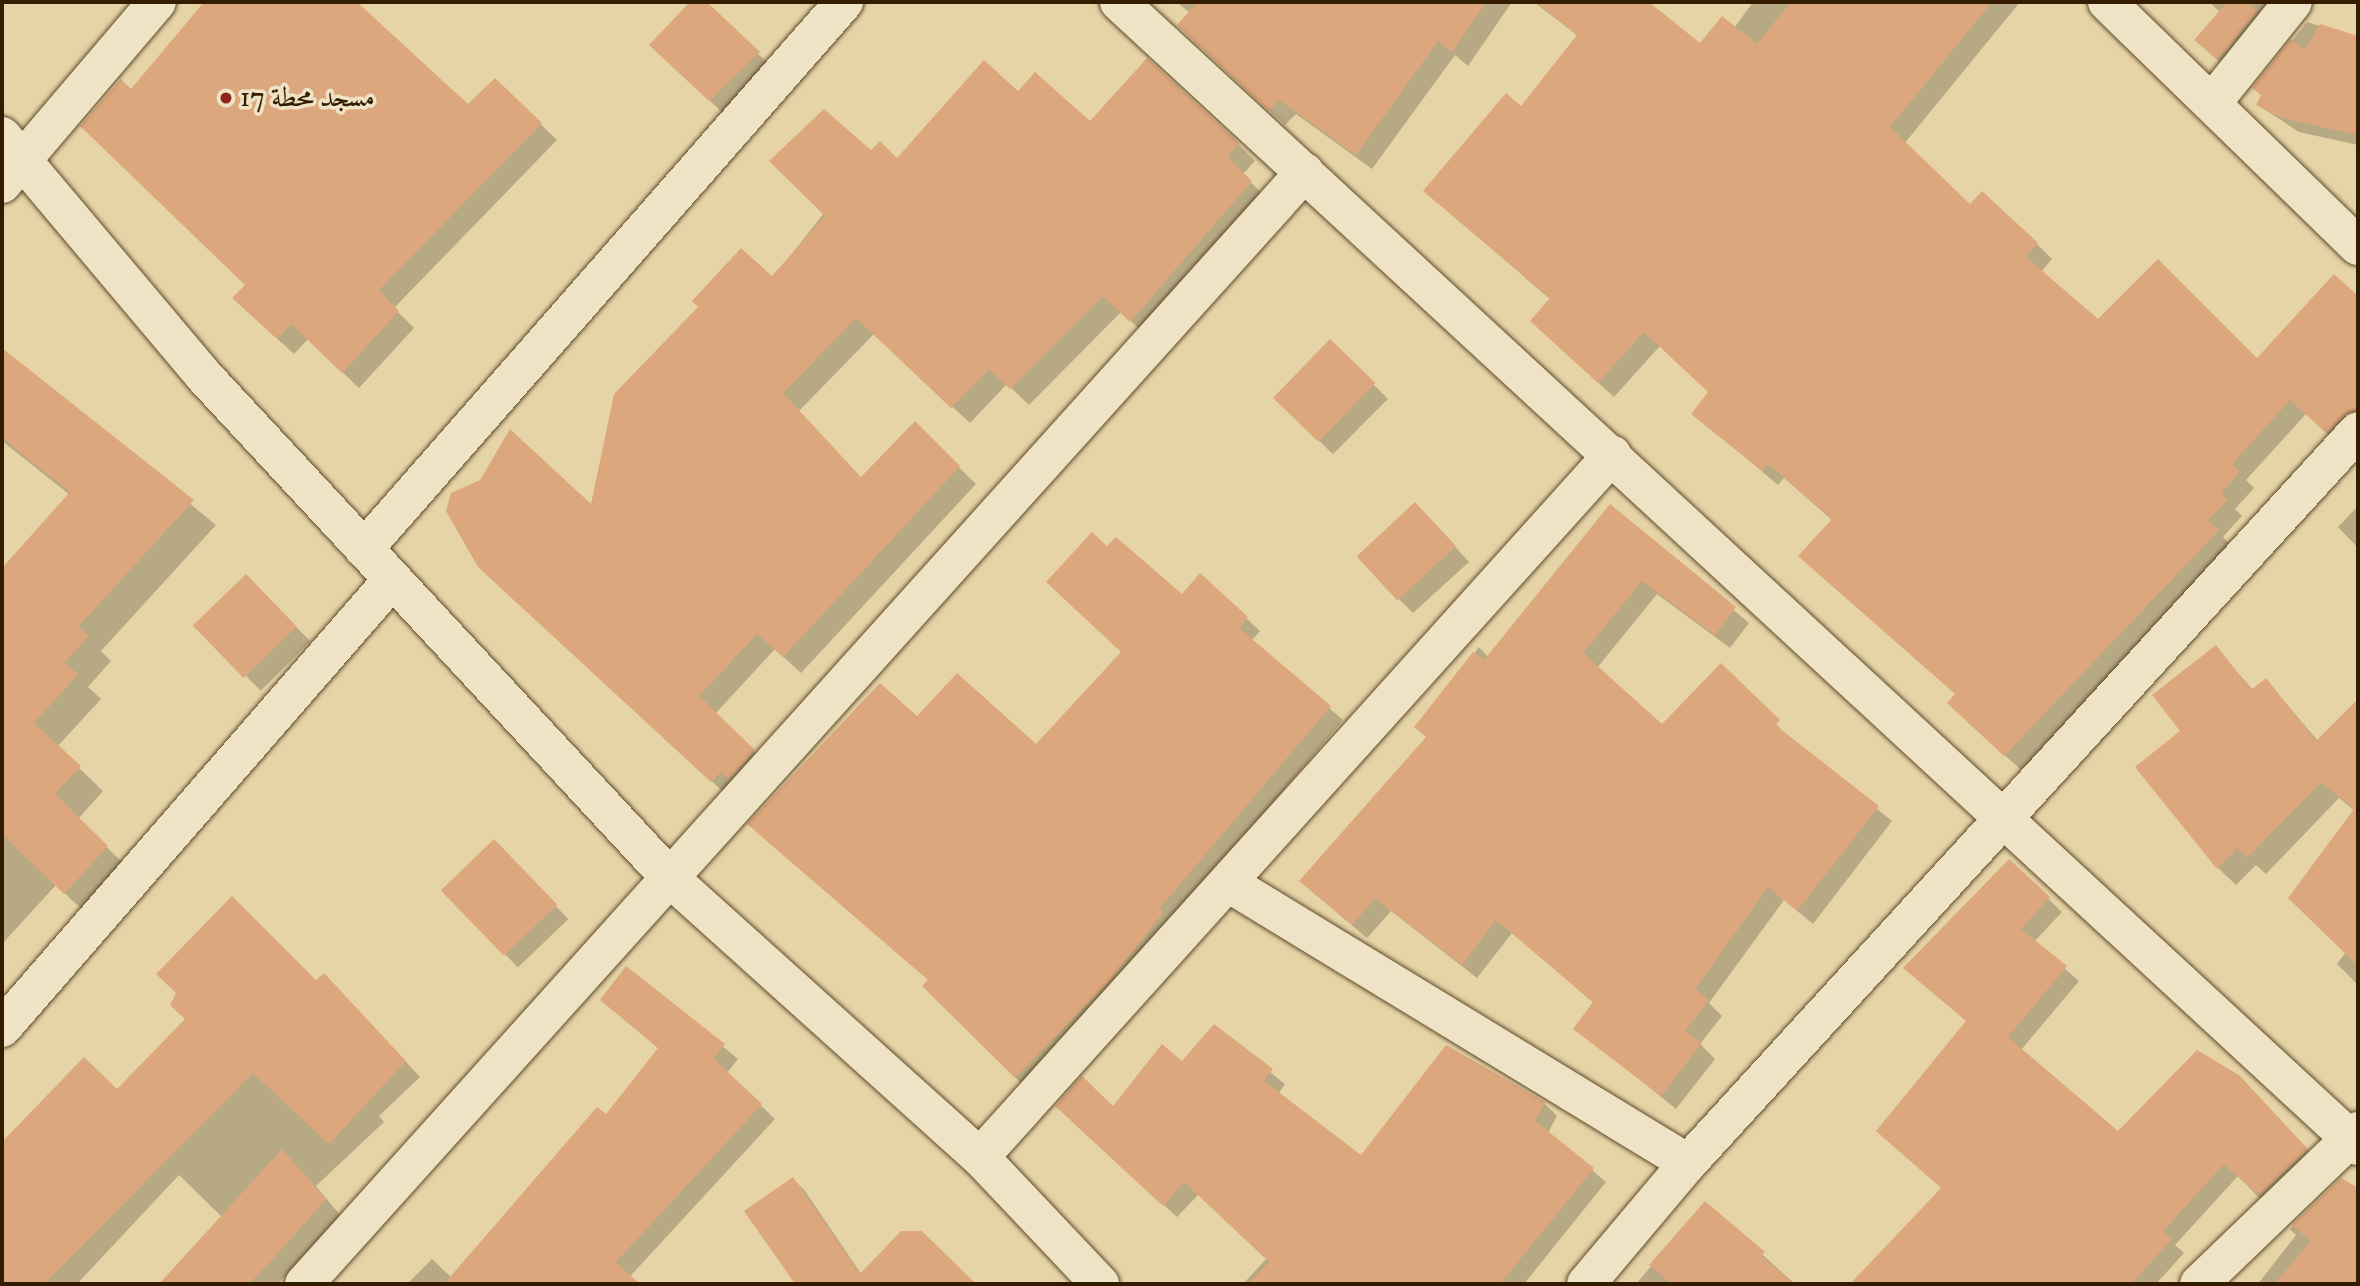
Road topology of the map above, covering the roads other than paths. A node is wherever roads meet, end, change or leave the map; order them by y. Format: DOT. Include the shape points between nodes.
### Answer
graph roads {
  1 [pos="157,2"];
  2 [pos="844,2"];
  3 [pos="1119,2"];
  4 [pos="2107,2"];
  5 [pos="2294,2"];
  6 [pos="2212,103"];
  7 [pos="9,160"];
  8 [pos="1305,172"];
  9 [pos="2358,246"];
  10 [pos="2358,431"];
  11 [pos="1612,455"];
  12 [pos="365,549"];
  13 [pos="392,580"];
  14 [pos="2001,822"];
  15 [pos="671,879"];
  16 [pos="1230,884"];
  17 [pos="2,1028"];
  18 [pos="2356,1139"];
  19 [pos="980,1157"];
  20 [pos="1688,1163"];
  21 [pos="1077,1277"];
  22 [pos="304,1284"];
  23 [pos="1586,1284"];
  24 [pos="2199,1284"];
  1 -- 7 [label="street"];
  2 -- 12 [label="street"];
  3 -- 8 [label="street"];
  4 -- 6 [label="street"];
  5 -- 6 [label="street"];
  6 -- 9 [label="street"];
  7 -- 12 [label="street"];
  8 -- 11 [label="street"];
  8 -- 15 [label="street"];
  10 -- 14 [label="street"];
  11 -- 14 [label="street"];
  11 -- 16 [label="street"];
  12 -- 13 [label="street"];
  13 -- 15 [label="street"];
  13 -- 17 [label="street"];
  14 -- 18 [label="street"];
  14 -- 20 [label="street"];
  15 -- 19 [label="street"];
  15 -- 22 [label="street"];
  16 -- 19 [label="street"];
  16 -- 20 [label="street"];
  18 -- 24 [label="street"];
  19 -- 21 [label="street"];
  20 -- 23 [label="street"];
}
